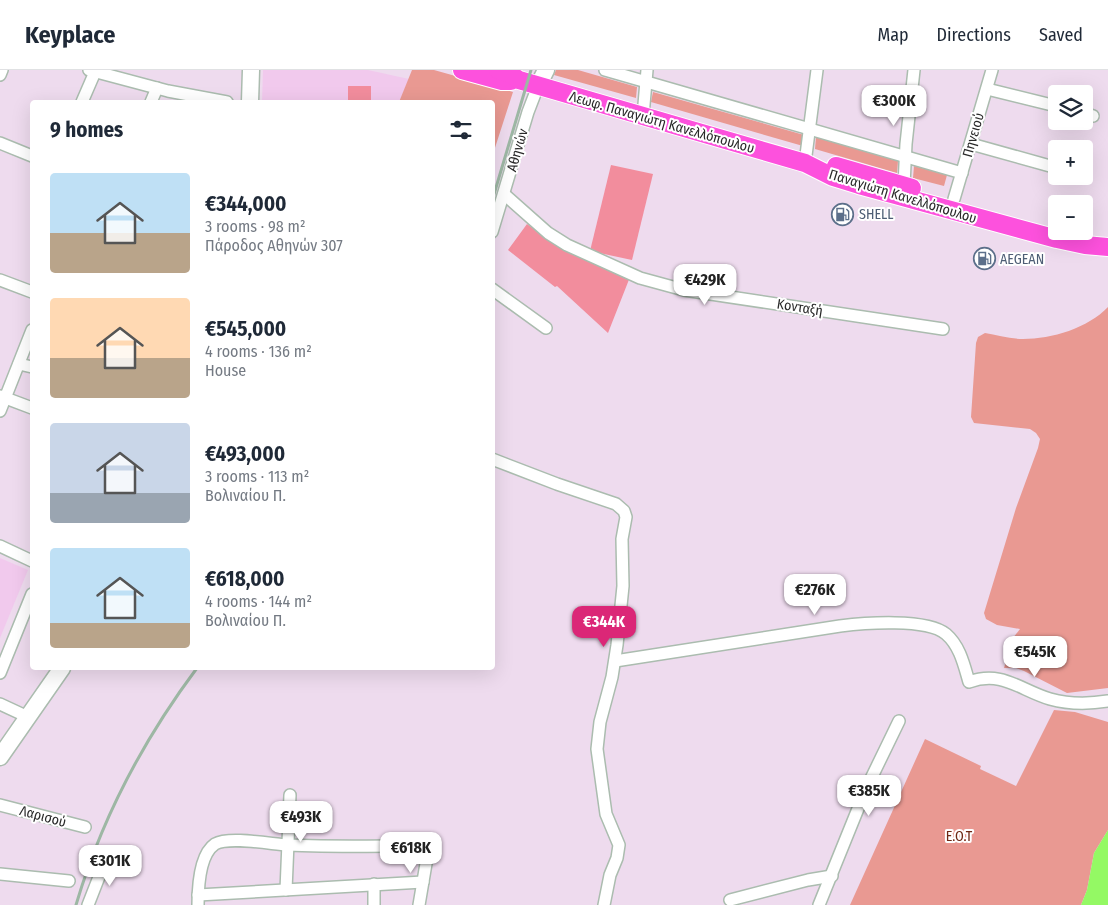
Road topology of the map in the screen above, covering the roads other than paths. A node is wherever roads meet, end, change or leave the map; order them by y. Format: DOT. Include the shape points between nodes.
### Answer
graph roads {
  1 [pos="2,70"];
  2 [pos="251,70"];
  3 [pos="462,70"];
  4 [pos="546,70"];
  5 [pos="605,70"];
  6 [pos="817,70"];
  7 [pos="914,70"];
  8 [pos="992,70"];
  9 [pos="92,71"];
  10 [pos="510,74"];
  11 [pos="0,75"];
  12 [pos="646,76"];
  13 [pos="538,86"];
  14 [pos="157,88"];
  15 [pos="987,89"];
  16 [pos="83,100"];
  17 [pos="152,100"];
  18 [pos="217,100"];
  19 [pos="250,100"];
  20 [pos="1048,104"];
  21 [pos="643,116"];
  22 [pos="810,129"];
  23 [pos="0,143"];
  24 [pos="970,144"];
  25 [pos="30,155"];
  26 [pos="905,157"];
  27 [pos="806,163"];
  28 [pos="1048,165"];
  29 [pos="962,173"];
  30 [pos="904,185"];
  31 [pos="504,194"];
  32 [pos="954,199"];
  33 [pos="495,222"];
  34 [pos="1048,226"];
  35 [pos="1093,235"];
  36 [pos="1108,236"];
  37 [pos="1108,247"];
  38 [pos="0,280"];
  39 [pos="30,291"];
  40 [pos="495,291"];
  41 [pos="546,328"];
  42 [pos="943,329"];
  43 [pos="30,335"];
  44 [pos="19,364"];
  45 [pos="30,367"];
  46 [pos="3,397"];
  47 [pos="30,407"];
  48 [pos="0,411"];
  49 [pos="495,460"];
  50 [pos="0,546"];
  51 [pos="30,560"];
  52 [pos="30,599"];
  53 [pos="615,661"];
  54 [pos="61,670"];
  55 [pos="0,673"];
  56 [pos="1108,701"];
  57 [pos="0,704"];
  58 [pos="28,717"];
  59 [pos="899,720"];
  60 [pos="0,757"];
  61 [pos="290,795"];
  62 [pos="0,805"];
  63 [pos="85,827"];
  64 [pos="288,844"];
  65 [pos="106,859"];
  66 [pos="0,874"];
  67 [pos="832,876"];
  68 [pos="69,881"];
  69 [pos="423,882"];
  70 [pos="374,884"];
  71 [pos="286,890"];
  72 [pos="198,900"];
  73 [pos="730,900"];
  74 [pos="88,905"];
  75 [pos="374,905"];
  76 [pos="419,905"];
  77 [pos="604,905"];
  78 [pos="820,905"];
  1 -- 11 [label="street"];
  2 -- 19 [label="street"];
  3 -- 10 [label="main road" via="502,81"];
  4 -- 13 [label="street, Αθηνών"];
  5 -- 12 [label="street"];
  6 -- 22 [label="street"];
  7 -- 26 [label="street"];
  8 -- 15 [label="street, Πηνειού"];
  9 -- 14 [label="street"];
  9 -- 16 [label="street"];
  10 -- 13 [label="main road, Λεωφ. Παναγιώτη Κανελλόπουλου"];
  12 -- 21 [label="street"];
  12 -- 22 [label="street"];
  13 -- 21 [label="main road, Λεωφ. Παναγιώτη Κανελλόπουλου"];
  13 -- 31 [label="street, Αθηνών"];
  14 -- 17 [label="street"];
  14 -- 18 [label="street"];
  15 -- 20 [label="street"];
  15 -- 24 [label="street, Πηνειού"];
  21 -- 27 [label="main road, Λεωφ. Παναγιώτη Κανελλόπουλου"];
  22 -- 26 [label="street"];
  22 -- 27 [label="street"];
  23 -- 25 [label="street"];
  24 -- 28 [label="street"];
  24 -- 29 [label="street, Πηνειού"];
  26 -- 29 [label="street"];
  26 -- 30 [label="street"];
  27 -- 30 [label="main road, Παναγιώτη Κανελλόπουλου" via="836,166"];
  27 -- 37 [label="main road, Παναγιώτη Κανελλόπουλου" via="832,176 933,206 1057,240"];
  29 -- 32 [label="street, Πηνειού"];
  30 -- 32 [label="main road, Παναγιώτη Κανελλόπουλου"];
  31 -- 33 [label="street, Αθηνών"];
  31 -- 42 [label="street, Κονταξή" via="560,241 657,284"];
  32 -- 34 [label="main road, Παναγιώτη Κανελλόπουλου"];
  35 -- 36 [label="main road"];
  38 -- 39 [label="street"];
  40 -- 41 [label="street"];
  43 -- 44 [label="street"];
  44 -- 45 [label="street"];
  44 -- 46 [label="street"];
  46 -- 47 [label="street"];
  46 -- 48 [label="street"];
  49 -- 53 [label="street" via="616,504 624,511 622,598"];
  50 -- 51 [label="street"];
  52 -- 55 [label="street"];
  53 -- 56 [label="street" via="858,624 919,624 939,630 951,640 961,656 969,682 995,678 1052,699"];
  53 -- 77 [label="street" via="597,749 606,816 619,846"];
  54 -- 58 [label="street"];
  57 -- 58 [label="street"];
  58 -- 60 [label="street"];
  59 -- 67 [label="street" via="870,781"];
  61 -- 64 [label="street"];
  62 -- 63 [label="street, Λαρισού"];
  64 -- 69 [label="street" via="429,846"];
  64 -- 71 [label="street"];
  64 -- 72 [label="street" via="240,841 216,844 203,863"];
  65 -- 74 [label="street"];
  66 -- 68 [label="street"];
  67 -- 73 [label="street"];
  67 -- 78 [label="street"];
  69 -- 70 [label="street"];
  69 -- 76 [label="street"];
  70 -- 71 [label="street"];
  70 -- 75 [label="street"];
  71 -- 72 [label="street"];
}
